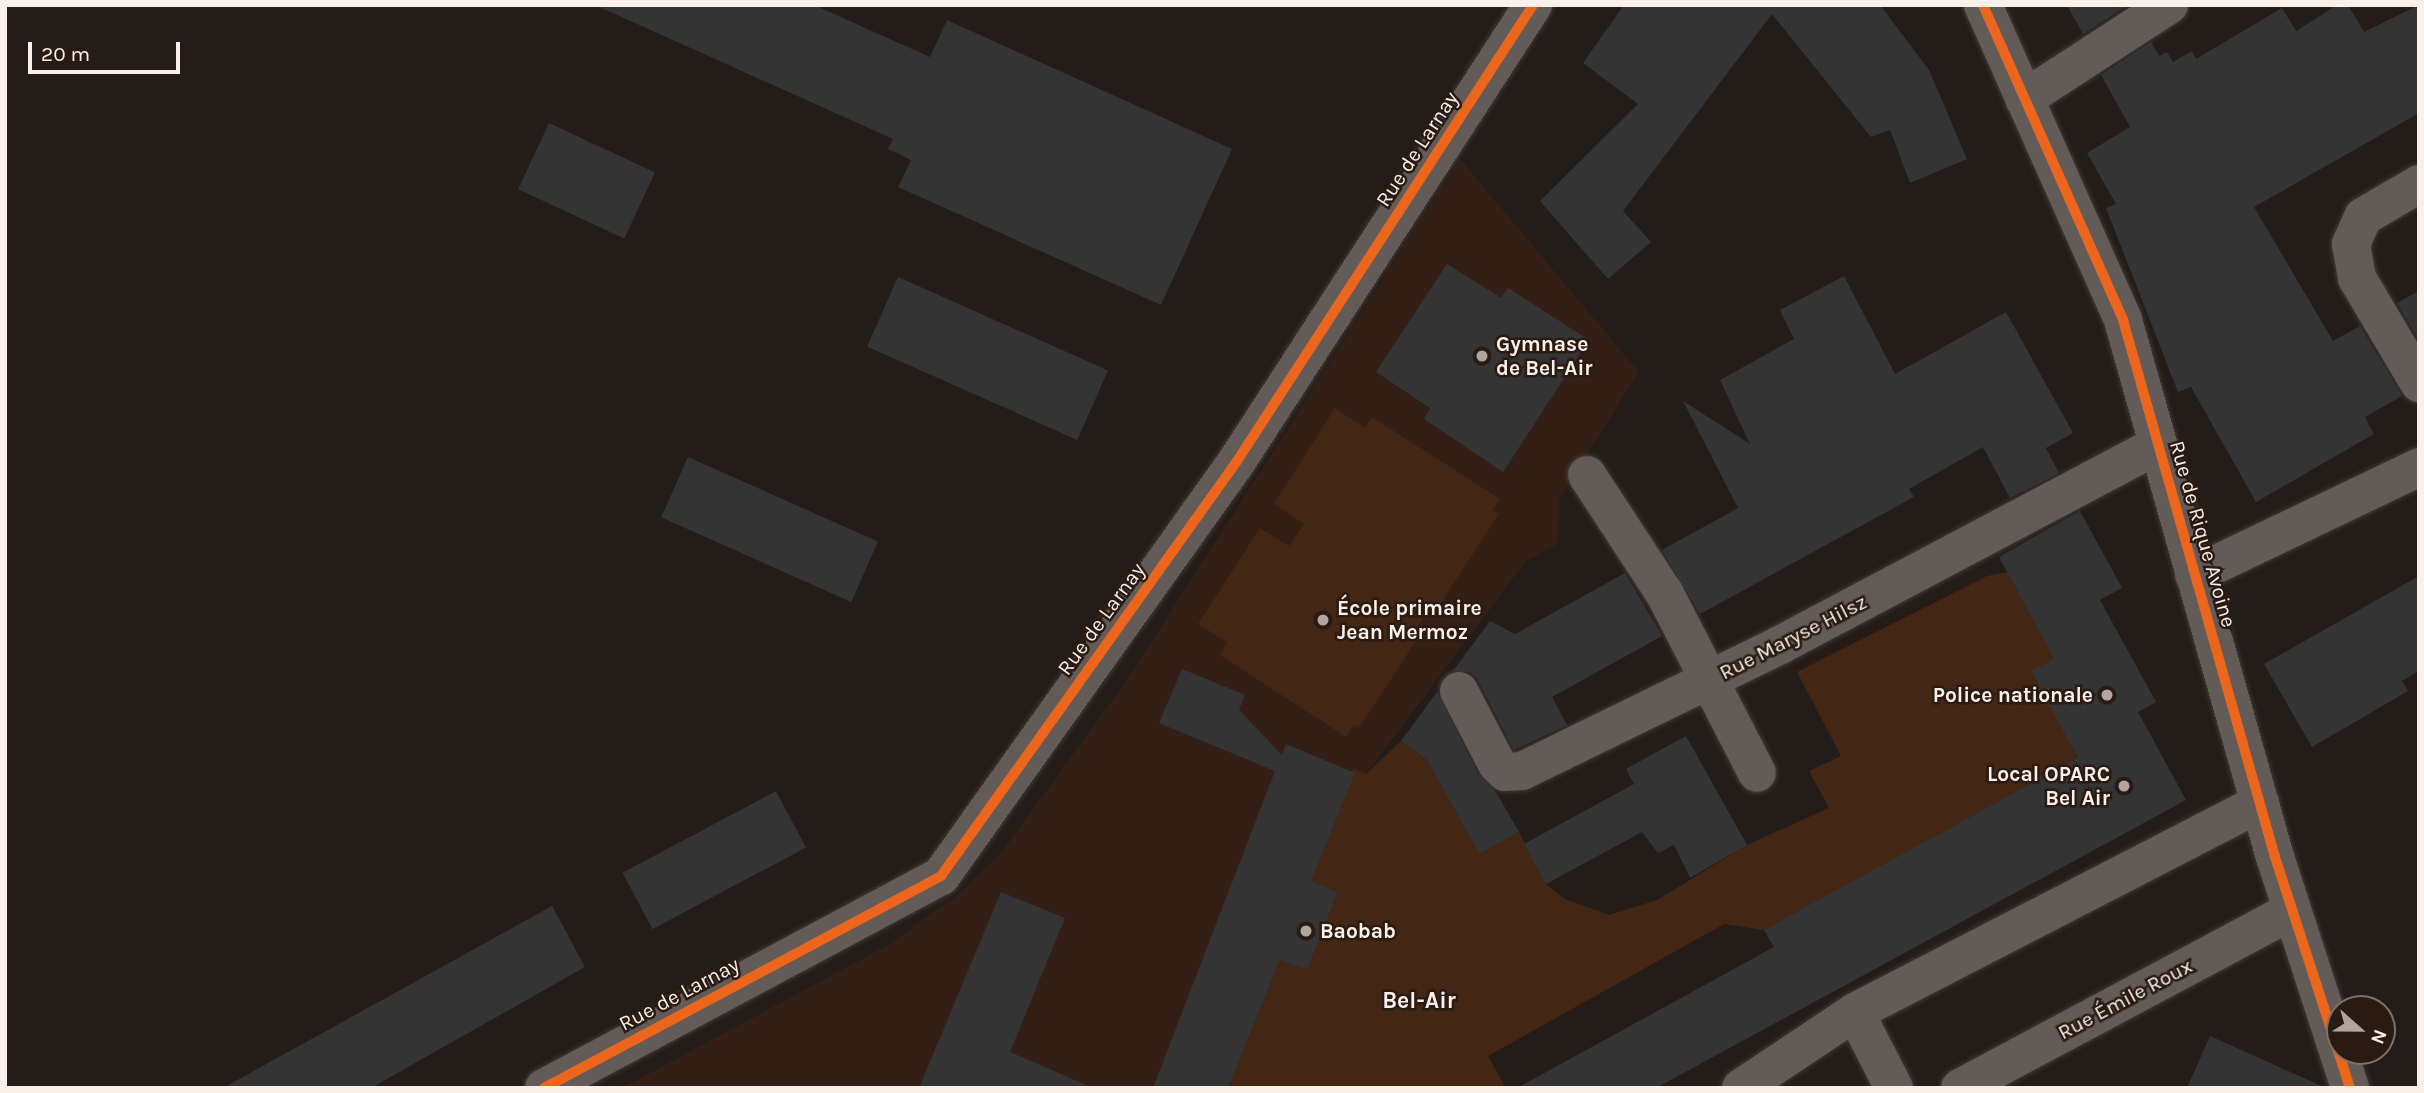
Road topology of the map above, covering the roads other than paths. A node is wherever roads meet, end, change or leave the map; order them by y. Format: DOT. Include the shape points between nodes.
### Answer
graph roads {
  1 [pos="1533,5"];
  2 [pos="1983,5"];
  3 [pos="2169,5"];
  4 [pos="2025,99"];
  5 [pos="2419,184"];
  6 [pos="2419,383"];
  7 [pos="2158,445"];
  8 [pos="2419,467"];
  9 [pos="1587,475"];
  10 [pos="2194,575"];
  11 [pos="1709,680"];
  12 [pos="1459,691"];
  13 [pos="1757,773"];
  14 [pos="2260,803"];
  15 [pos="2291,911"];
  16 [pos="1854,1012"];
  17 [pos="544,1088"];
  18 [pos="1741,1088"];
  19 [pos="1894,1088"];
  20 [pos="1960,1088"];
  21 [pos="2350,1088"];
  1 -- 17 [label="street, Rue de Larnay" via="1237,461 941,876"];
  2 -- 4 [label="street, Rue de Rique Avoine"];
  3 -- 4 [label="street"];
  4 -- 7 [label="street, Rue de Rique Avoine" via="2123,320"];
  5 -- 6 [label="street" via="2363,217 2351,244 2357,278"];
  7 -- 10 [label="street, Rue de Rique Avoine"];
  7 -- 11 [label="street, Rue Maryse Hilsz"];
  8 -- 10 [label="street"];
  9 -- 11 [label="street" via="1665,594"];
  10 -- 14 [label="street, Rue de Rique Avoine"];
  11 -- 12 [label="street, Rue Maryse Hilsz" via="1515,773 1497,764"];
  11 -- 13 [label="street"];
  14 -- 15 [label="street, Rue de Rique Avoine"];
  14 -- 16 [label="street"];
  15 -- 20 [label="street, Rue Émile Roux"];
  15 -- 21 [label="street, Rue de Rique Avoine"];
  16 -- 18 [label="street"];
  16 -- 19 [label="street"];
}
